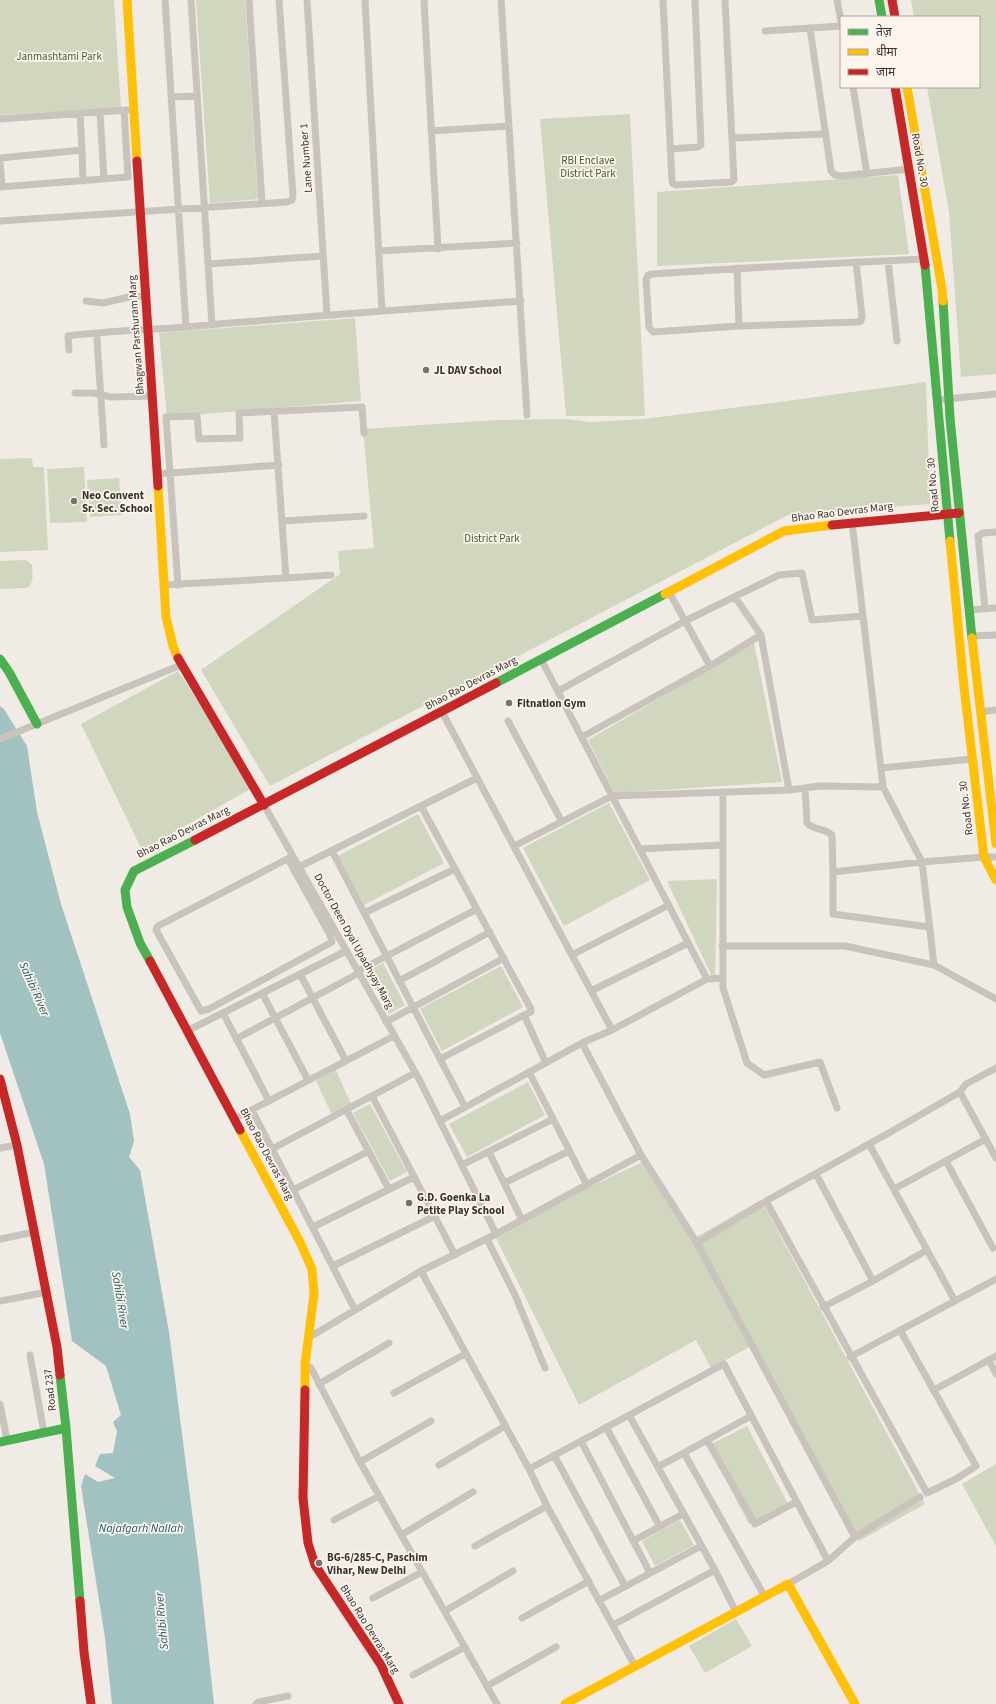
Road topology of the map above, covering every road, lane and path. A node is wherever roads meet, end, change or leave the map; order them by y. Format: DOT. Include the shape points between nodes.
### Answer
graph roads {
  1 [pos="126,0"];
  2 [pos="165,0"];
  3 [pos="191,0"];
  4 [pos="249,0"];
  5 [pos="279,0"];
  6 [pos="307,0"];
  7 [pos="365,0"];
  8 [pos="424,0"];
  9 [pos="501,0"];
  10 [pos="663,0"];
  11 [pos="695,0"];
  12 [pos="725,0"];
  13 [pos="837,0"];
  14 [pos="879,0"];
  15 [pos="892,0"];
  16 [pos="840,16"];
  17 [pos="882,16"];
  18 [pos="895,16"];
  19 [pos="840,26"];
  20 [pos="810,28"];
  21 [pos="765,31"];
  22 [pos="853,88"];
  23 [pos="895,88"];
  24 [pos="907,88"];
  25 [pos="197,96"];
  26 [pos="172,97"];
  27 [pos="124,110"];
  28 [pos="134,110"];
  29 [pos="100,112"];
  30 [pos="80,113"];
  31 [pos="0,119"];
  32 [pos="509,126"];
  33 [pos="431,131"];
  34 [pos="825,134"];
  35 [pos="733,138"];
  36 [pos="670,149"];
  37 [pos="82,150"];
  38 [pos="0,158"];
  39 [pos="0,162"];
  40 [pos="910,169"];
  41 [pos="868,174"];
  42 [pos="104,179"];
  43 [pos="83,181"];
  44 [pos="1,187"];
  45 [pos="262,203"];
  46 [pos="204,207"];
  47 [pos="179,209"];
  48 [pos="140,212"];
  49 [pos="0,220"];
  50 [pos="517,243"];
  51 [pos="438,249"];
  52 [pos="379,251"];
  53 [pos="323,256"];
  54 [pos="925,259"];
  55 [pos="888,261"];
  56 [pos="856,262"];
  57 [pos="208,264"];
  58 [pos="737,268"];
  59 [pos="145,296"];
  60 [pos="86,301"];
  61 [pos="521,301"];
  62 [pos="382,311"];
  63 [pos="327,314"];
  64 [pos="212,324"];
  65 [pos="739,326"];
  66 [pos="186,327"];
  67 [pos="148,330"];
  68 [pos="97,339"];
  69 [pos="897,341"];
  70 [pos="69,350"];
  71 [pos="75,393"];
  72 [pos="996,394"];
  73 [pos="101,395"];
  74 [pos="152,396"];
  75 [pos="949,399"];
  76 [pos="937,400"];
  77 [pos="274,411"];
  78 [pos="527,415"];
  79 [pos="166,417"];
  80 [pos="153,418"];
  81 [pos="364,433"];
  82 [pos="104,445"];
  83 [pos="279,465"];
  84 [pos="171,473"];
  85 [pos="157,474"];
  86 [pos="959,513"];
  87 [pos="947,514"];
  88 [pos="364,516"];
  89 [pos="282,521"];
  90 [pos="852,522"];
  91 [pos="996,532"];
  92 [pos="331,575"];
  93 [pos="286,578"];
  94 [pos="178,584"];
  95 [pos="164,585"];
  96 [pos="669,592"];
  97 [pos="735,597"];
  98 [pos="996,608"];
  99 [pos="985,609"];
  100 [pos="969,610"];
  101 [pos="862,616"];
  102 [pos="685,621"];
  103 [pos="761,635"];
  104 [pos="996,635"];
  105 [pos="972,636"];
  106 [pos="0,659"];
  107 [pos="542,659"];
  108 [pos="181,665"];
  109 [pos="710,666"];
  110 [pos="558,691"];
  111 [pos="996,710"];
  112 [pos="442,712"];
  113 [pos="980,712"];
  114 [pos="508,721"];
  115 [pos="36,724"];
  116 [pos="582,737"];
  117 [pos="0,739"];
  118 [pos="972,759"];
  119 [pos="880,768"];
  120 [pos="477,778"];
  121 [pos="883,787"];
  122 [pos="805,788"];
  123 [pos="789,790"];
  124 [pos="723,792"];
  125 [pos="612,796"];
  126 [pos="264,805"];
  127 [pos="421,806"];
  128 [pos="562,822"];
  129 [pos="996,844"];
  130 [pos="722,845"];
  131 [pos="514,846"];
  132 [pos="639,848"];
  133 [pos="332,851"];
  134 [pos="984,857"];
  135 [pos="290,858"];
  136 [pos="996,858"];
  137 [pos="922,862"];
  138 [pos="299,867"];
  139 [pos="455,869"];
  140 [pos="833,872"];
  141 [pos="996,880"];
  142 [pos="669,905"];
  143 [pos="477,909"];
  144 [pos="364,913"];
  145 [pos="929,927"];
  146 [pos="490,932"];
  147 [pos="688,943"];
  148 [pos="722,946"];
  149 [pos="346,951"];
  150 [pos="572,955"];
  151 [pos="386,956"];
  152 [pos="504,958"];
  153 [pos="934,965"];
  154 [pos="358,972"];
  155 [pos="300,974"];
  156 [pos="723,978"];
  157 [pos="707,979"];
  158 [pos="399,981"];
  159 [pos="591,991"];
  160 [pos="262,993"];
  161 [pos="313,998"];
  162 [pos="996,999"];
  163 [pos="413,1008"];
  164 [pos="222,1013"];
  165 [pos="524,1015"];
  166 [pos="275,1018"];
  167 [pos="386,1022"];
  168 [pos="612,1030"];
  169 [pos="188,1031"];
  170 [pos="394,1036"];
  171 [pos="236,1039"];
  172 [pos="582,1043"];
  173 [pos="440,1059"];
  174 [pos="346,1061"];
  175 [pos="546,1063"];
  176 [pos="996,1068"];
  177 [pos="529,1072"];
  178 [pos="415,1073"];
  179 [pos="0,1079"];
  180 [pos="308,1080"];
  181 [pos="960,1092"];
  182 [pos="372,1096"];
  183 [pos="269,1101"];
  184 [pos="465,1107"];
  185 [pos="837,1108"];
  186 [pos="346,1109"];
  187 [pos="252,1110"];
  188 [pos="234,1119"];
  189 [pos="553,1119"];
  190 [pos="440,1121"];
  191 [pos="986,1139"];
  192 [pos="870,1144"];
  193 [pos="17,1145"];
  194 [pos="0,1148"];
  195 [pos="272,1149"];
  196 [pos="369,1151"];
  197 [pos="569,1151"];
  198 [pos="489,1152"];
  199 [pos="641,1155"];
  200 [pos="996,1158"];
  201 [pos="946,1161"];
  202 [pos="462,1165"];
  203 [pos="816,1174"];
  204 [pos="414,1177"];
  205 [pos="504,1183"];
  206 [pos="587,1185"];
  207 [pos="894,1189"];
  208 [pos="293,1190"];
  209 [pos="389,1190"];
  210 [pos="761,1204"];
  211 [pos="435,1216"];
  212 [pos="522,1220"];
  213 [pos="312,1227"];
  214 [pos="34,1232"];
  215 [pos="496,1234"];
  216 [pos="487,1238"];
  217 [pos="0,1239"];
  218 [pos="696,1243"];
  219 [pos="993,1248"];
  220 [pos="927,1250"];
  221 [pos="454,1254"];
  222 [pos="333,1266"];
  223 [pos="421,1271"];
  224 [pos="996,1279"];
  225 [pos="873,1281"];
  226 [pos="47,1292"];
  227 [pos="0,1301"];
  228 [pos="955,1301"];
  229 [pos="823,1306"];
  230 [pos="356,1310"];
  231 [pos="900,1330"];
  232 [pos="308,1338"];
  233 [pos="389,1342"];
  234 [pos="465,1354"];
  235 [pos="30,1355"];
  236 [pos="996,1356"];
  237 [pos="850,1357"];
  238 [pos="989,1360"];
  239 [pos="305,1364"];
  240 [pos="545,1368"];
  241 [pos="996,1374"];
  242 [pos="319,1384"];
  243 [pos="934,1390"];
  244 [pos="394,1393"];
  245 [pos="0,1404"];
  246 [pos="629,1415"];
  247 [pos="751,1416"];
  248 [pos="431,1420"];
  249 [pos="505,1426"];
  250 [pos="606,1427"];
  251 [pos="66,1428"];
  252 [pos="44,1433"];
  253 [pos="707,1440"];
  254 [pos="3,1441"];
  255 [pos="581,1441"];
  256 [pos="684,1453"];
  257 [pos="554,1455"];
  258 [pos="360,1462"];
  259 [pos="439,1465"];
  260 [pos="658,1467"];
  261 [pos="528,1469"];
  262 [pos="473,1492"];
  263 [pos="379,1496"];
  264 [pos="920,1497"];
  265 [pos="796,1502"];
  266 [pos="547,1506"];
  267 [pos="683,1514"];
  268 [pos="334,1520"];
  269 [pos="660,1527"];
  270 [pos="402,1535"];
  271 [pos="855,1537"];
  272 [pos="633,1541"];
  273 [pos="475,1546"];
  274 [pos="701,1546"];
  275 [pos="828,1561"];
  276 [pos="715,1570"];
  277 [pos="513,1571"];
  278 [pos="422,1572"];
  279 [pos="650,1573"];
  280 [pos="589,1581"];
  281 [pos="788,1584"];
  282 [pos="625,1586"];
  283 [pos="765,1597"];
  284 [pos="373,1598"];
  285 [pos="600,1600"];
  286 [pos="445,1611"];
  287 [pos="736,1612"];
  288 [pos="522,1618"];
  289 [pos="613,1625"];
  290 [pos="465,1647"];
  291 [pos="556,1647"];
  292 [pos="636,1666"];
  293 [pos="413,1675"];
  294 [pos="487,1686"];
  295 [pos="288,1696"];
  296 [pos="91,1704"];
  297 [pos="256,1704"];
  298 [pos="400,1704"];
  299 [pos="497,1704"];
  300 [pos="565,1704"];
  301 [pos="855,1704"];
  1 -- 28 [label="street, Bhagwan Parshuram Marg"];
  2 -- 26 [label="street"];
  3 -- 25 [label="street"];
  4 -- 45 [label="street"];
  5 -- 45 [label="street" via="293,196 292,200 287,202"];
  6 -- 53 [label="street, Lane Number 1"];
  7 -- 52 [label="street"];
  8 -- 33 [label="street"];
  9 -- 32 [label="street"];
  10 -- 36 [label="street"];
  11 -- 36 [label="street" via="701,145"];
  12 -- 35 [label="street"];
  13 -- 16 [label="street"];
  14 -- 17 [label="street"];
  15 -- 18 [label="street"];
  19 -- 20 [label="street"];
  20 -- 21 [label="street"];
  20 -- 34 [label="street"];
  22 -- 41 [label="street"];
  23 -- 40 [label="street, Road No. 30"];
  24 -- 75 [label="street, Road No. 30" via="942,289"];
  25 -- 26 [label="street"];
  25 -- 46 [label="street"];
  26 -- 47 [label="street"];
  27 -- 28 [label="street"];
  27 -- 29 [label="street"];
  27 -- 42 [label="street" via="128,177"];
  28 -- 48 [label="street, Bhagwan Parshuram Marg"];
  29 -- 30 [label="street"];
  29 -- 42 [label="street"];
  30 -- 31 [label="street"];
  30 -- 37 [label="street"];
  32 -- 33 [label="street"];
  32 -- 50 [label="street"];
  33 -- 51 [label="street"];
  34 -- 35 [label="street"];
  34 -- 41 [label="street" via="829,166 835,175"];
  35 -- 36 [label="street" via="735,177 731,182 673,184"];
  37 -- 38 [label="street"];
  37 -- 43 [label="street"];
  39 -- 44 [label="street"];
  40 -- 41 [label="street"];
  40 -- 54 [label="street, Road No. 30"];
  42 -- 43 [label="street"];
  43 -- 44 [label="street"];
  45 -- 46 [label="street"];
  46 -- 47 [label="street"];
  46 -- 57 [label="street"];
  47 -- 48 [label="street"];
  47 -- 66 [label="street"];
  48 -- 49 [label="street"];
  48 -- 59 [label="street, Bhagwan Parshuram Marg"];
  50 -- 51 [label="street"];
  50 -- 61 [label="street"];
  51 -- 52 [label="street"];
  52 -- 62 [label="street"];
  53 -- 57 [label="street"];
  53 -- 63 [label="street, Lane Number 1"];
  54 -- 55 [label="street"];
  54 -- 76 [label="street, Road No. 30"];
  55 -- 56 [label="street"];
  55 -- 69 [label="street"];
  56 -- 58 [label="street"];
  56 -- 65 [label="street" via="861,321"];
  57 -- 64 [label="street"];
  58 -- 65 [label="street"];
  58 -- 65 [label="street" via="652,274 646,279 649,327 653,332"];
  59 -- 60 [label="street" via="103,303"];
  59 -- 67 [label="street, Bhagwan Parshuram Marg"];
  61 -- 62 [label="street"];
  61 -- 78 [label="street"];
  62 -- 63 [label="street"];
  63 -- 64 [label="street"];
  64 -- 66 [label="street"];
  66 -- 67 [label="street"];
  67 -- 70 [label="street" via="68,336"];
  67 -- 74 [label="street, Bhagwan Parshuram Marg"];
  68 -- 73 [label="street"];
  71 -- 73 [label="street"];
  72 -- 75 [label="street"];
  73 -- 74 [label="street"];
  73 -- 82 [label="street"];
  74 -- 80 [label="street, Bhagwan Parshuram Marg"];
  75 -- 76 [label="street"];
  75 -- 86 [label="street, Road No. 30"];
  76 -- 87 [label="street, Road No. 30"];
  77 -- 79 [label="street" via="239,413 240,438 199,439 197,416"];
  77 -- 81 [label="street" via="362,407"];
  77 -- 83 [label="street"];
  79 -- 80 [label="street"];
  79 -- 84 [label="street"];
  80 -- 85 [label="street, Bhagwan Parshuram Marg"];
  83 -- 84 [label="street"];
  83 -- 89 [label="street"];
  84 -- 85 [label="street"];
  84 -- 94 [label="street"];
  85 -- 95 [label="street, Bhagwan Parshuram Marg"];
  86 -- 87 [label="street, Bhao Rao Devras Marg"];
  86 -- 100 [label="street, Road No. 30"];
  87 -- 90 [label="street, Bhao Rao Devras Marg"];
  87 -- 118 [label="street, Road No. 30"];
  88 -- 89 [label="street"];
  89 -- 93 [label="street"];
  90 -- 96 [label="street, Bhao Rao Devras Marg" via="784,531"];
  90 -- 101 [label="street"];
  91 -- 99 [label="street" via="978,536"];
  92 -- 93 [label="street"];
  93 -- 94 [label="street"];
  94 -- 95 [label="street"];
  95 -- 108 [label="street, Bhagwan Parshuram Marg" via="166,616 173,646"];
  96 -- 102 [label="street"];
  96 -- 107 [label="street, Bhao Rao Devras Marg"];
  97 -- 101 [label="street" via="779,575 802,573 812,620"];
  97 -- 102 [label="street"];
  97 -- 103 [label="street"];
  98 -- 99 [label="street"];
  99 -- 100 [label="street"];
  100 -- 105 [label="street, Road No. 30"];
  101 -- 119 [label="street"];
  102 -- 109 [label="street"];
  102 -- 110 [label="street"];
  103 -- 109 [label="street"];
  103 -- 123 [label="street"];
  104 -- 105 [label="street"];
  105 -- 113 [label="street, Road No. 30"];
  106 -- 115 [label="street"];
  107 -- 110 [label="street"];
  107 -- 112 [label="street, Bhao Rao Devras Marg"];
  108 -- 115 [label="street"];
  108 -- 126 [label="street, Doctor Deen Dyal Upadhyay Marg"];
  109 -- 116 [label="street"];
  110 -- 116 [label="street"];
  111 -- 113 [label="street"];
  112 -- 120 [label="street"];
  112 -- 126 [label="street, Bhao Rao Devras Marg"];
  113 -- 129 [label="street, Road No. 30"];
  114 -- 128 [label="street"];
  115 -- 117 [label="street"];
  116 -- 125 [label="street"];
  118 -- 119 [label="street"];
  118 -- 134 [label="street, Road No. 30"];
  119 -- 121 [label="street"];
  120 -- 127 [label="street"];
  120 -- 131 [label="street"];
  121 -- 122 [label="street"];
  121 -- 137 [label="street"];
  122 -- 123 [label="street"];
  122 -- 140 [label="street" via="807,823 832,835"];
  123 -- 124 [label="street"];
  124 -- 125 [label="street"];
  124 -- 130 [label="street"];
  125 -- 128 [label="street"];
  125 -- 132 [label="street"];
  126 -- 135 [label="street, Doctor Deen Dyal Upadhyay Marg"];
  126 -- 169 [label="street, Bhao Rao Devras Marg" via="134,871 125,890 127,908 140,943"];
  127 -- 133 [label="street"];
  127 -- 139 [label="street"];
  128 -- 131 [label="street"];
  130 -- 132 [label="street"];
  130 -- 148 [label="street"];
  131 -- 150 [label="street"];
  132 -- 142 [label="street"];
  133 -- 138 [label="street"];
  133 -- 144 [label="street"];
  134 -- 136 [label="street"];
  134 -- 137 [label="street"];
  134 -- 141 [label="street, Road No. 30"];
  135 -- 135 [label="street" via="158,926 156,930 201,1011 332,942"];
  135 -- 138 [label="street, Doctor Deen Dyal Upadhyay Marg"];
  137 -- 140 [label="street"];
  137 -- 145 [label="street"];
  138 -- 149 [label="street, Doctor Deen Dyal Upadhyay Marg"];
  139 -- 143 [label="street"];
  139 -- 144 [label="street"];
  140 -- 145 [label="street" via="833,914"];
  142 -- 147 [label="street"];
  142 -- 150 [label="street"];
  143 -- 146 [label="street"];
  143 -- 151 [label="street"];
  144 -- 151 [label="street"];
  145 -- 153 [label="street"];
  146 -- 152 [label="street"];
  146 -- 158 [label="street"];
  147 -- 157 [label="street"];
  147 -- 159 [label="street"];
  148 -- 153 [label="street" via="845,946"];
  148 -- 156 [label="street"];
  149 -- 154 [label="street, Doctor Deen Dyal Upadhyay Marg"];
  149 -- 155 [label="street"];
  150 -- 159 [label="street"];
  151 -- 154 [label="street"];
  151 -- 158 [label="street"];
  152 -- 163 [label="street"];
  152 -- 165 [label="street" via="531,1007 530,1012"];
  153 -- 162 [label="street"];
  154 -- 161 [label="street"];
  154 -- 167 [label="street, Doctor Deen Dyal Upadhyay Marg"];
  155 -- 160 [label="street"];
  155 -- 161 [label="street"];
  156 -- 157 [label="street"];
  156 -- 185 [label="street" via="723,988 747,1064 764,1075 820,1062"];
  157 -- 168 [label="street"];
  158 -- 163 [label="street"];
  159 -- 168 [label="street"];
  160 -- 164 [label="street"];
  160 -- 166 [label="street"];
  161 -- 166 [label="street"];
  161 -- 174 [label="street"];
  163 -- 167 [label="street"];
  163 -- 173 [label="street"];
  164 -- 169 [label="street"];
  164 -- 171 [label="street"];
  165 -- 173 [label="street"];
  165 -- 175 [label="street"];
  166 -- 171 [label="street"];
  166 -- 180 [label="street"];
  167 -- 170 [label="street, Doctor Deen Dyal Upadhyay Marg"];
  168 -- 172 [label="street"];
  169 -- 188 [label="street, Bhao Rao Devras Marg"];
  170 -- 174 [label="street"];
  170 -- 178 [label="street, Doctor Deen Dyal Upadhyay Marg"];
  171 -- 183 [label="street"];
  172 -- 175 [label="street"];
  172 -- 199 [label="street"];
  173 -- 184 [label="street"];
  174 -- 180 [label="street"];
  175 -- 177 [label="street"];
  176 -- 181 [label="street" via="966,1084"];
  177 -- 184 [label="street"];
  177 -- 189 [label="street"];
  178 -- 182 [label="street"];
  178 -- 190 [label="street, Doctor Deen Dyal Upadhyay Marg"];
  179 -- 193 [label="street, Road 237"];
  180 -- 183 [label="street"];
  181 -- 191 [label="street"];
  181 -- 192 [label="street"];
  182 -- 186 [label="street"];
  182 -- 204 [label="street"];
  183 -- 187 [label="street"];
  184 -- 190 [label="street"];
  186 -- 195 [label="street"];
  186 -- 196 [label="street"];
  187 -- 188 [label="street"];
  187 -- 195 [label="street"];
  188 -- 232 [label="street, Bhao Rao Devras Marg" via="312,1269 314,1294"];
  189 -- 197 [label="street"];
  189 -- 198 [label="street"];
  190 -- 202 [label="street, Doctor Deen Dyal Upadhyay Marg"];
  191 -- 200 [label="street"];
  191 -- 201 [label="street"];
  192 -- 203 [label="street"];
  192 -- 207 [label="street"];
  193 -- 194 [label="street"];
  193 -- 214 [label="street, Road 237"];
  195 -- 208 [label="street"];
  196 -- 208 [label="street"];
  196 -- 209 [label="street"];
  197 -- 205 [label="street"];
  197 -- 206 [label="street"];
  198 -- 202 [label="street"];
  198 -- 205 [label="street"];
  199 -- 206 [label="street"];
  199 -- 218 [label="street"];
  201 -- 207 [label="street"];
  201 -- 219 [label="street"];
  202 -- 215 [label="street, Doctor Deen Dyal Upadhyay Marg"];
  203 -- 225 [label="street"];
  203 -- 229 [label="street" via="766,1201"];
  204 -- 209 [label="street"];
  204 -- 211 [label="street"];
  205 -- 212 [label="street"];
  206 -- 212 [label="street"];
  207 -- 220 [label="street"];
  208 -- 213 [label="street"];
  209 -- 213 [label="street"];
  210 -- 218 [label="street"];
  211 -- 221 [label="street"];
  211 -- 222 [label="street"];
  212 -- 215 [label="street"];
  213 -- 222 [label="street"];
  214 -- 217 [label="street"];
  214 -- 226 [label="street, Road 237"];
  215 -- 216 [label="street"];
  216 -- 221 [label="street"];
  216 -- 240 [label="street" via="515,1295"];
  218 -- 271 [label="street"];
  220 -- 225 [label="street"];
  220 -- 228 [label="street"];
  221 -- 223 [label="street"];
  222 -- 230 [label="street"];
  223 -- 230 [label="street"];
  223 -- 234 [label="street"];
  224 -- 228 [label="street"];
  225 -- 229 [label="street"];
  226 -- 227 [label="street"];
  226 -- 251 [label="street, Road 237" via="57,1348"];
  228 -- 231 [label="street"];
  229 -- 237 [label="street"];
  230 -- 232 [label="street"];
  231 -- 237 [label="street"];
  231 -- 243 [label="street"];
  232 -- 239 [label="street, Bhao Rao Devras Marg"];
  233 -- 242 [label="street"];
  234 -- 244 [label="street"];
  234 -- 249 [label="street"];
  235 -- 252 [label="street"];
  236 -- 238 [label="street"];
  237 -- 243 [label="street" via="926,1493 976,1466"];
  238 -- 241 [label="street"];
  238 -- 243 [label="street"];
  239 -- 242 [label="street" via="311,1368"];
  239 -- 298 [label="street, Bhao Rao Devras Marg" via="304,1498 308,1543 315,1565 381,1665"];
  242 -- 258 [label="street"];
  245 -- 254 [label="street"];
  246 -- 247 [label="street" via="724,1364"];
  246 -- 250 [label="street"];
  246 -- 260 [label="street"];
  247 -- 253 [label="street"];
  247 -- 265 [label="street"];
  248 -- 258 [label="street"];
  249 -- 259 [label="street"];
  249 -- 261 [label="street"];
  250 -- 255 [label="street"];
  250 -- 269 [label="street"];
  251 -- 252 [label="street"];
  251 -- 296 [label="street, Road 237" via="83,1644"];
  252 -- 254 [label="street"];
  253 -- 256 [label="street"];
  253 -- 265 [label="street" via="755,1524"];
  255 -- 257 [label="street"];
  255 -- 272 [label="street"];
  256 -- 260 [label="street"];
  256 -- 283 [label="street"];
  257 -- 261 [label="street"];
  257 -- 282 [label="street"];
  258 -- 263 [label="street"];
  260 -- 267 [label="street"];
  261 -- 266 [label="street"];
  262 -- 270 [label="street"];
  263 -- 268 [label="street"];
  263 -- 270 [label="street"];
  264 -- 271 [label="street"];
  265 -- 275 [label="street"];
  266 -- 273 [label="street"];
  266 -- 280 [label="street"];
  267 -- 269 [label="street"];
  267 -- 274 [label="street"];
  269 -- 272 [label="street"];
  270 -- 278 [label="street"];
  271 -- 275 [label="street"];
  272 -- 279 [label="street"];
  274 -- 276 [label="street"];
  274 -- 279 [label="street"];
  275 -- 281 [label="street"];
  276 -- 287 [label="street"];
  276 -- 289 [label="street"];
  277 -- 286 [label="street"];
  278 -- 284 [label="street"];
  278 -- 286 [label="street"];
  279 -- 282 [label="street"];
  280 -- 285 [label="street"];
  280 -- 288 [label="street"];
  281 -- 283 [label="street"];
  281 -- 301 [label="street"];
  282 -- 285 [label="street"];
  283 -- 287 [label="street"];
  285 -- 289 [label="street"];
  286 -- 290 [label="street"];
  287 -- 292 [label="street"];
  289 -- 292 [label="street"];
  290 -- 293 [label="street"];
  290 -- 294 [label="street"];
  291 -- 294 [label="street"];
  292 -- 300 [label="street"];
  294 -- 299 [label="street"];
  295 -- 297 [label="street"];
}
